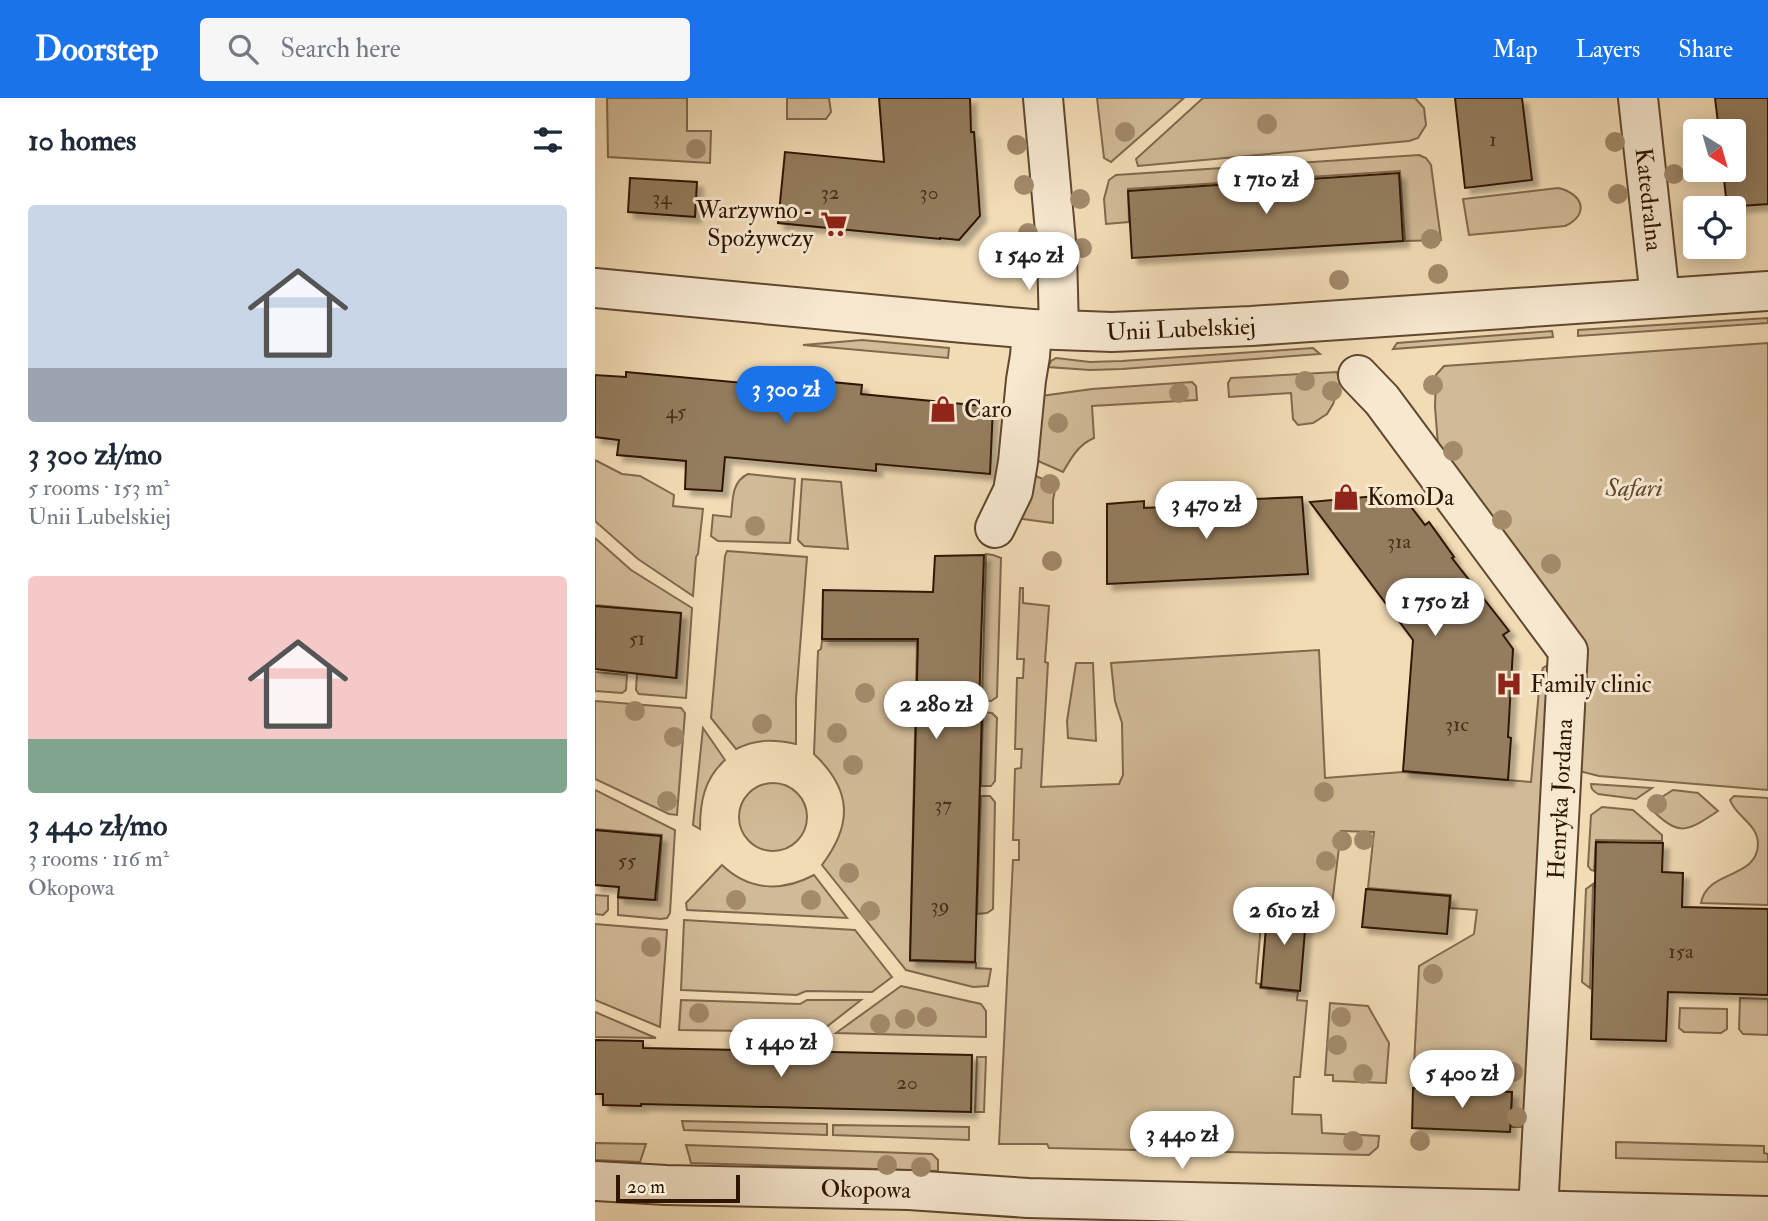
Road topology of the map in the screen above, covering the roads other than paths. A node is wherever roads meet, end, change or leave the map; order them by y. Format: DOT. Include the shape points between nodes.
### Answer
graph roads {
  1 [pos="1043,98"];
  2 [pos="1638,98"];
  3 [pos="595,288"];
  4 [pos="1768,291"];
  5 [pos="1660,298"];
  6 [pos="1045,329"];
  7 [pos="1358,375"];
  8 [pos="995,528"];
  9 [pos="595,1181"];
  10 [pos="1538,1210"];
  11 [pos="1768,1216"];
  1 -- 6 [label="street" via="1058,263"];
  2 -- 5 [label="street, Katedralna"];
  3 -- 6 [label="street, Unii Lubelskiej"];
  4 -- 5 [label="street, Unii Lubelskiej"];
  5 -- 6 [label="street, Unii Lubelskiej" via="1251,326 1129,332"];
  6 -- 8 [label="street" via="1030,356 1013,491"];
  7 -- 10 [label="street, Henryka Jordana" via="1382,400 1568,651"];
  9 -- 10 [label="street, Okopowa" via="1028,1198"];
  10 -- 11 [label="street, Okopowa"];
}
